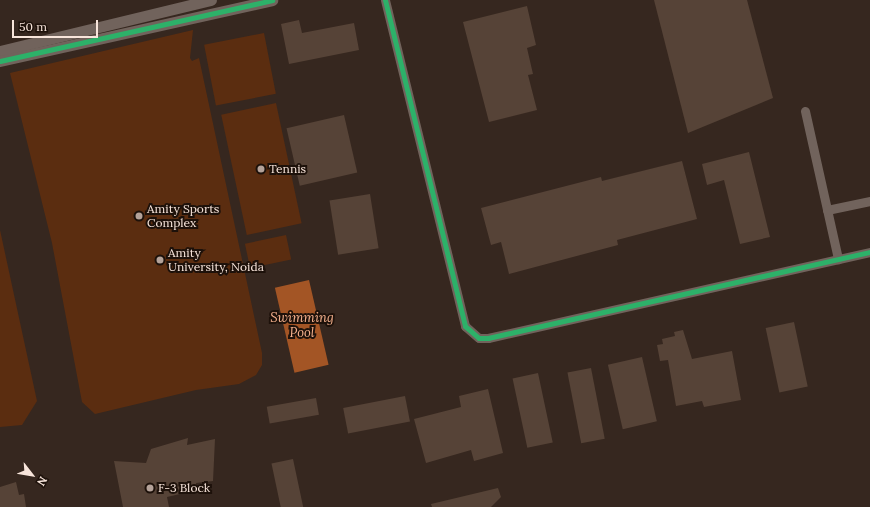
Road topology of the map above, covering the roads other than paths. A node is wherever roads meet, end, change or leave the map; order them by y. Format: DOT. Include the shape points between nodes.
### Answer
graph roads {
  1 [pos="211,0"];
  2 [pos="272,0"];
  3 [pos="385,0"];
  4 [pos="0,51"];
  5 [pos="0,61"];
  6 [pos="805,112"];
  7 [pos="870,201"];
  8 [pos="827,210"];
  9 [pos="870,252"];
  10 [pos="838,259"];
  1 -- 4 [label="street"];
  2 -- 5 [label="street"];
  3 -- 10 [label="street" via="465,326 479,338"];
  6 -- 8 [label="street"];
  7 -- 8 [label="street"];
  8 -- 10 [label="street"];
  9 -- 10 [label="street"];
}
